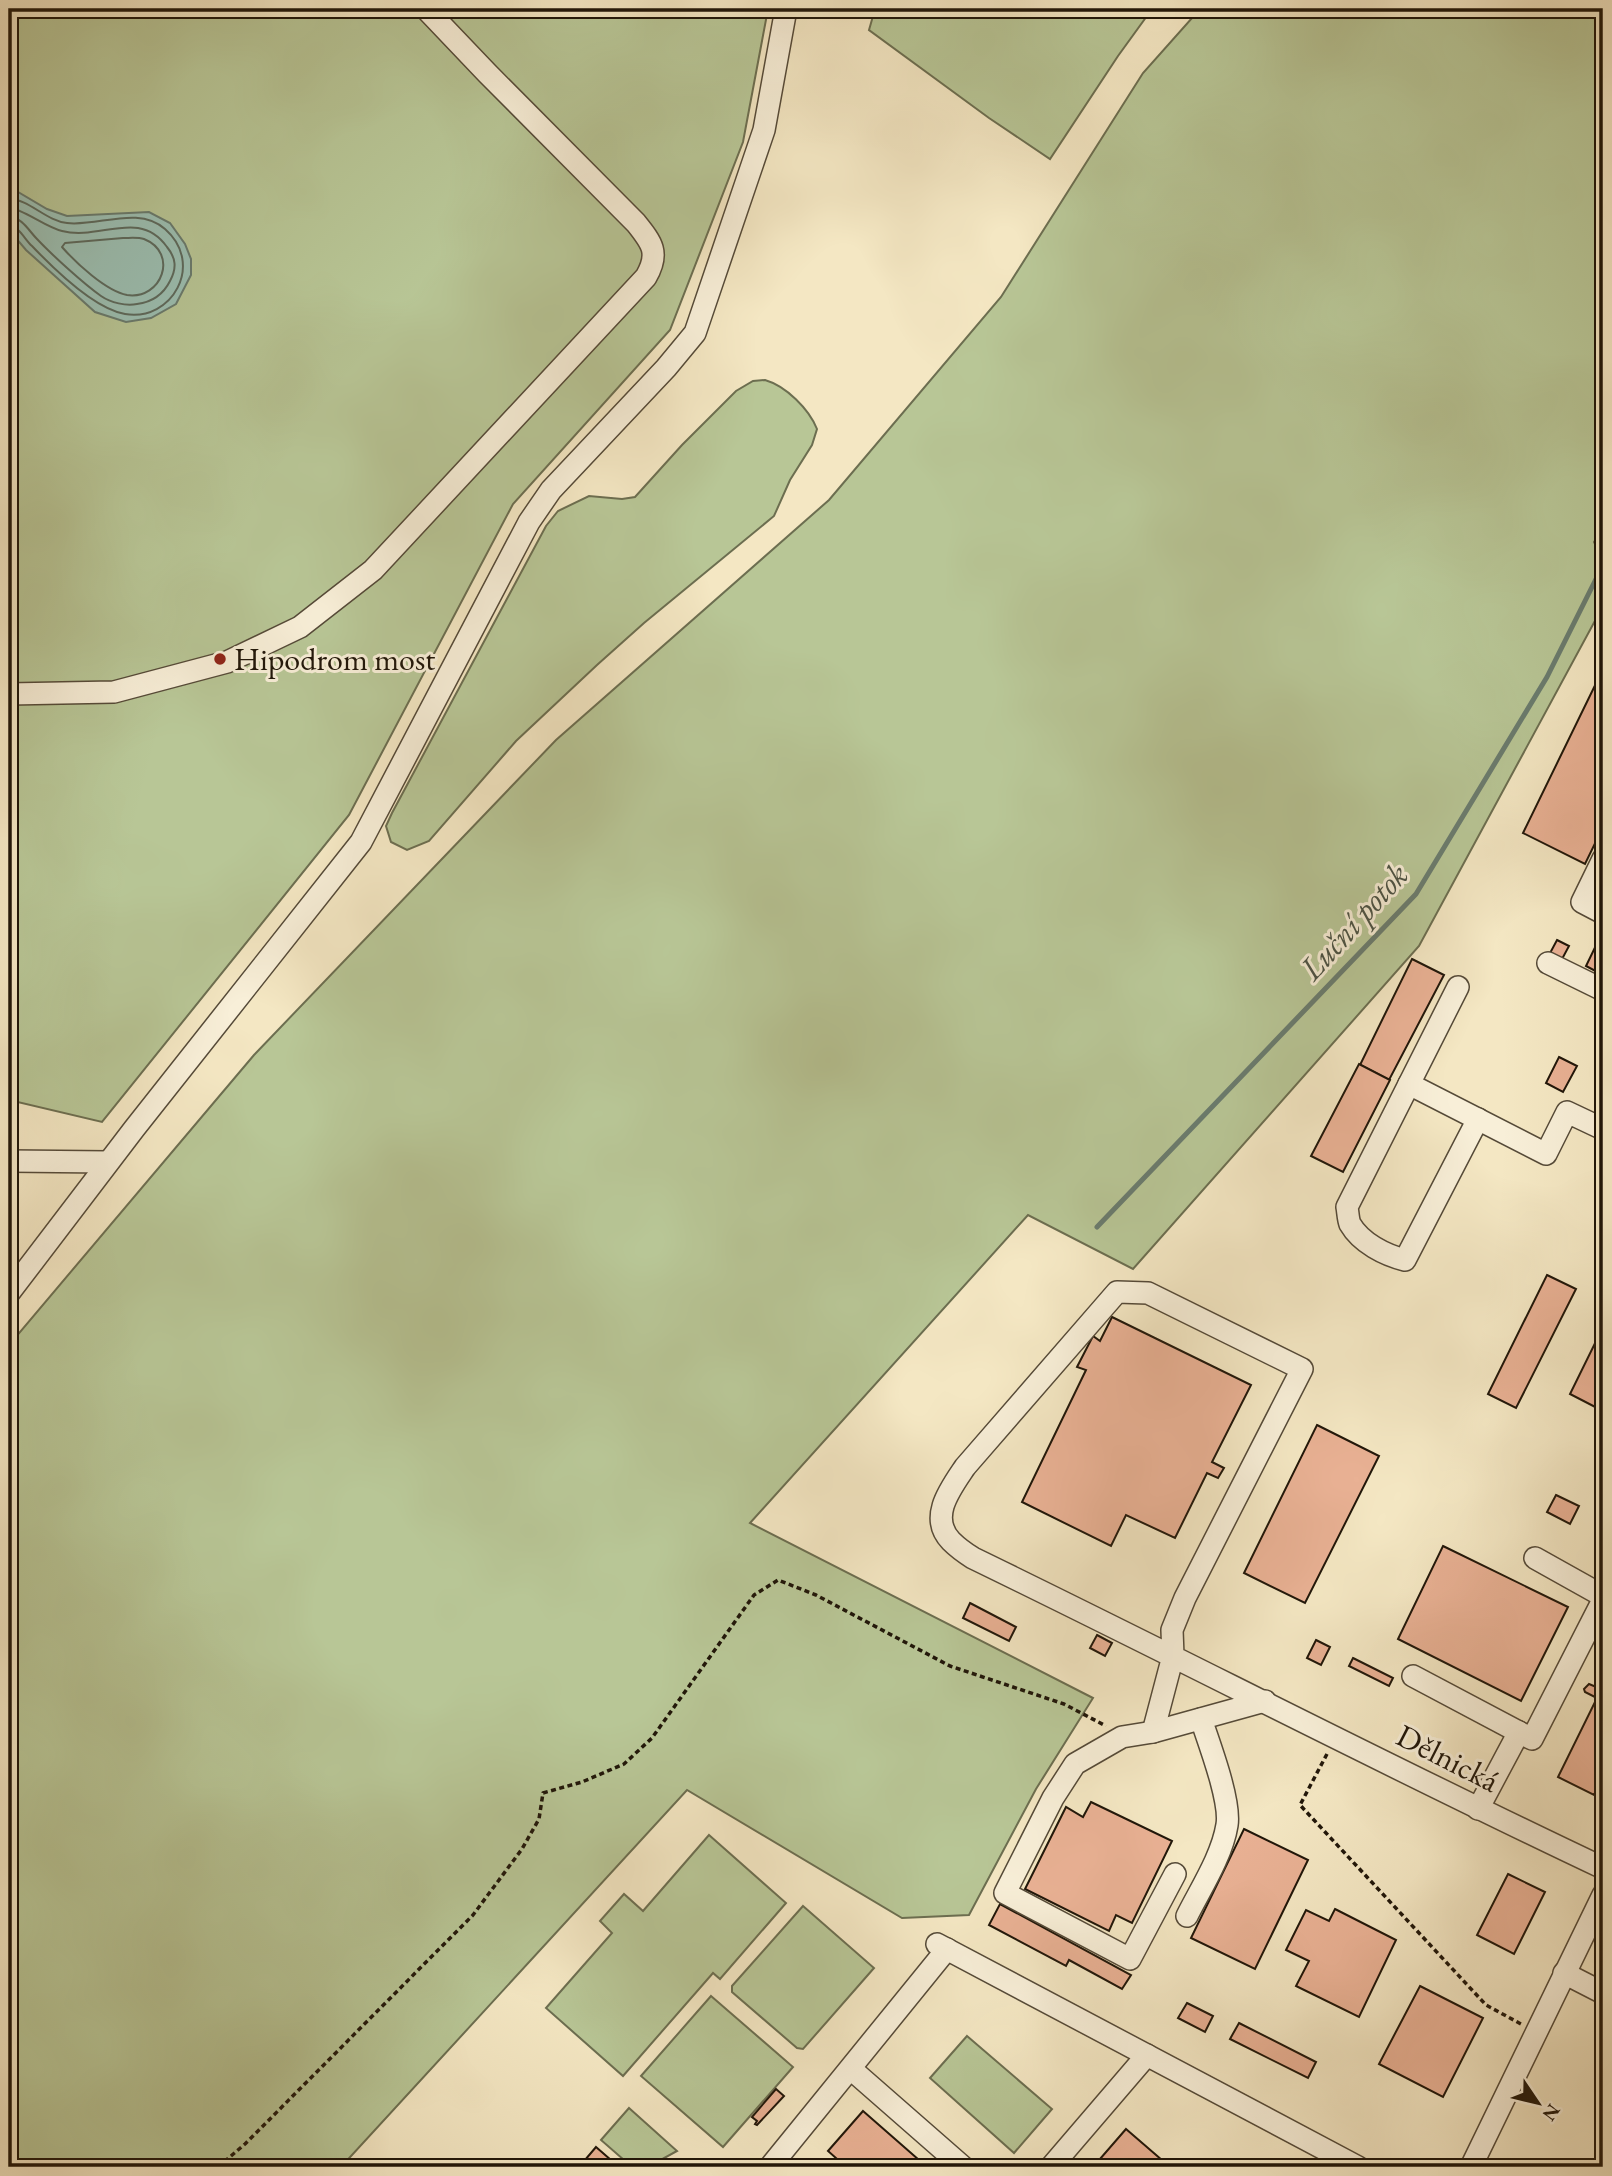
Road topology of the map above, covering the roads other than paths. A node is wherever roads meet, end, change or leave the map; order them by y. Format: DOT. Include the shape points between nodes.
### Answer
graph roads {
  1 [pos="426,9"];
  2 [pos="786,9"];
  3 [pos="9,694"];
  4 [pos="1603,859"];
  5 [pos="1603,913"];
  6 [pos="1548,963"];
  7 [pos="1458,988"];
  8 [pos="1603,990"];
  9 [pos="1409,1084"];
  10 [pos="1478,1119"];
  11 [pos="1603,1129"];
  12 [pos="9,1161"];
  13 [pos="108,1162"];
  14 [pos="9,1293"];
  15 [pos="1535,1558"];
  16 [pos="1603,1598"];
  17 [pos="1173,1656"];
  18 [pos="1413,1676"];
  19 [pos="1265,1701"];
  20 [pos="1200,1719"];
  21 [pos="1153,1732"];
  22 [pos="1519,1732"];
  23 [pos="1478,1809"];
  24 [pos="1603,1868"];
  25 [pos="1175,1874"];
  26 [pos="1603,1895"];
  27 [pos="1187,1916"];
  28 [pos="1564,1973"];
  29 [pos="1603,1993"];
  30 [pos="1147,2055"];
  31 [pos="851,2069"];
  32 [pos="770,2167"];
  33 [pos="963,2167"];
  34 [pos="1051,2167"];
  35 [pos="1358,2167"];
  36 [pos="1471,2167"];
  1 -- 3 [label="street" via="636,223 653,245 653,264 646,277 373,570 300,627 227,662 114,692"];
  2 -- 13 [label="street" via="764,130 695,333 551,490 528,522 361,842"];
  4 -- 5 [label="street" via="1581,902"];
  6 -- 8 [label="street"];
  7 -- 9 [label="street"];
  9 -- 10 [label="street"];
  9 -- 10 [label="street" via="1347,1207 1350,1223 1387,1255 1405,1260"];
  10 -- 11 [label="street" via="1546,1154 1567,1112"];
  12 -- 13 [label="street"];
  13 -- 14 [label="street"];
  15 -- 16 [label="street"];
  16 -- 22 [label="street" via="1532,1738"];
  17 -- 17 [label="street, Dělnická" via="972,1558 949,1539 940,1521 945,1496 965,1467 1117,1292 1148,1293 1302,1369 1185,1598 1172,1630"];
  17 -- 19 [label="street, Dělnická"];
  17 -- 21 [label="street"];
  18 -- 22 [label="street"];
  19 -- 20 [label="street"];
  19 -- 23 [label="street, Dělnická"];
  20 -- 21 [label="street"];
  20 -- 27 [label="street" via="1221,1781 1228,1823"];
  21 -- 25 [label="street" via="1122,1737 1075,1764 1005,1893 1130,1959"];
  22 -- 23 [label="street"];
  23 -- 24 [label="street, Dělnická"];
  26 -- 28 [label="street"];
  28 -- 29 [label="street"];
  28 -- 36 [label="street"];
  30 -- 31 [label="street" via="942,1946"];
  30 -- 34 [label="street"];
  30 -- 35 [label="street"];
  31 -- 32 [label="street"];
  31 -- 33 [label="street"];
}
